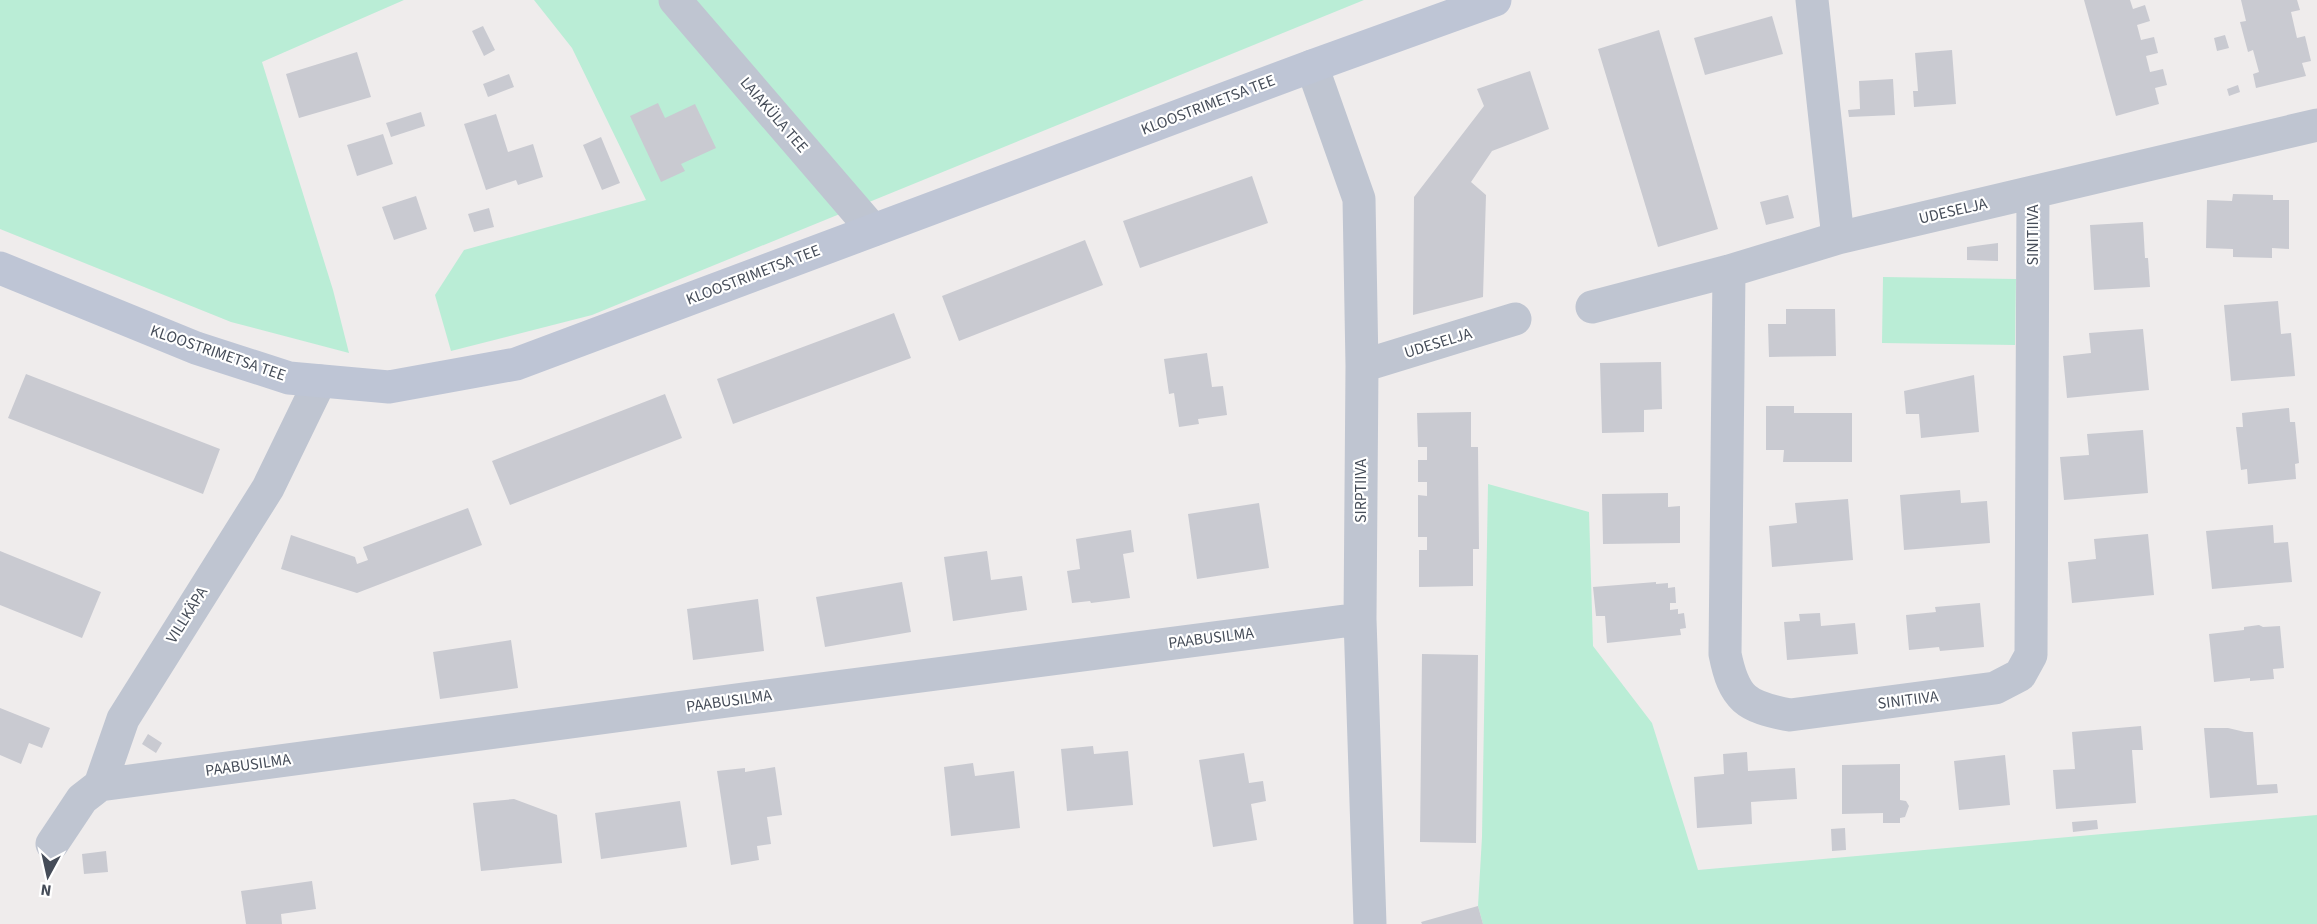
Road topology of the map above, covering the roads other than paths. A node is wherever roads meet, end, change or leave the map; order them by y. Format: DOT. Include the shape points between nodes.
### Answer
graph roads {
  1 [pos="675,0"];
  2 [pos="1495,0"];
  3 [pos="1812,0"];
  4 [pos="1312,66"];
  5 [pos="2317,124"];
  6 [pos="2033,192"];
  7 [pos="873,230"];
  8 [pos="1838,238"];
  9 [pos="0,268"];
  10 [pos="1729,271"];
  11 [pos="1592,307"];
  12 [pos="1515,320"];
  13 [pos="1362,366"];
  14 [pos="320,381"];
  15 [pos="1360,619"];
  16 [pos="100,785"];
  17 [pos="52,844"];
  18 [pos="1370,924"];
  1 -- 7 [label="street, LAIAKÜLA TEE"];
  2 -- 4 [label="main road, KLOOSTRIMETSA TEE"];
  3 -- 8 [label="street"];
  4 -- 7 [label="main road, KLOOSTRIMETSA TEE"];
  4 -- 13 [label="street, SIRPTIIVA" via="1359,199"];
  5 -- 6 [label="street, UDESELJA"];
  6 -- 8 [label="street, UDESELJA"];
  6 -- 10 [label="street, SINITIIVA" via="2031,655 2020,675 1995,688 1790,715 1762,710 1740,696 1729,675 1725,654"];
  7 -- 14 [label="main road, KLOOSTRIMETSA TEE" via="516,364 389,387"];
  8 -- 10 [label="street, UDESELJA"];
  9 -- 14 [label="main road, KLOOSTRIMETSA TEE" via="196,348 289,378"];
  10 -- 11 [label="street, UDESELJA"];
  12 -- 13 [label="street, UDESELJA"];
  13 -- 15 [label="street, SIRPTIIVA"];
  14 -- 16 [label="street, VILLKÄPA" via="268,488 123,719"];
  15 -- 16 [label="street, PAABUSILMA"];
  15 -- 18 [label="street, SIRPTIIVA"];
  16 -- 17 [label="street, VILLKÄPA" via="82,799"];
}
